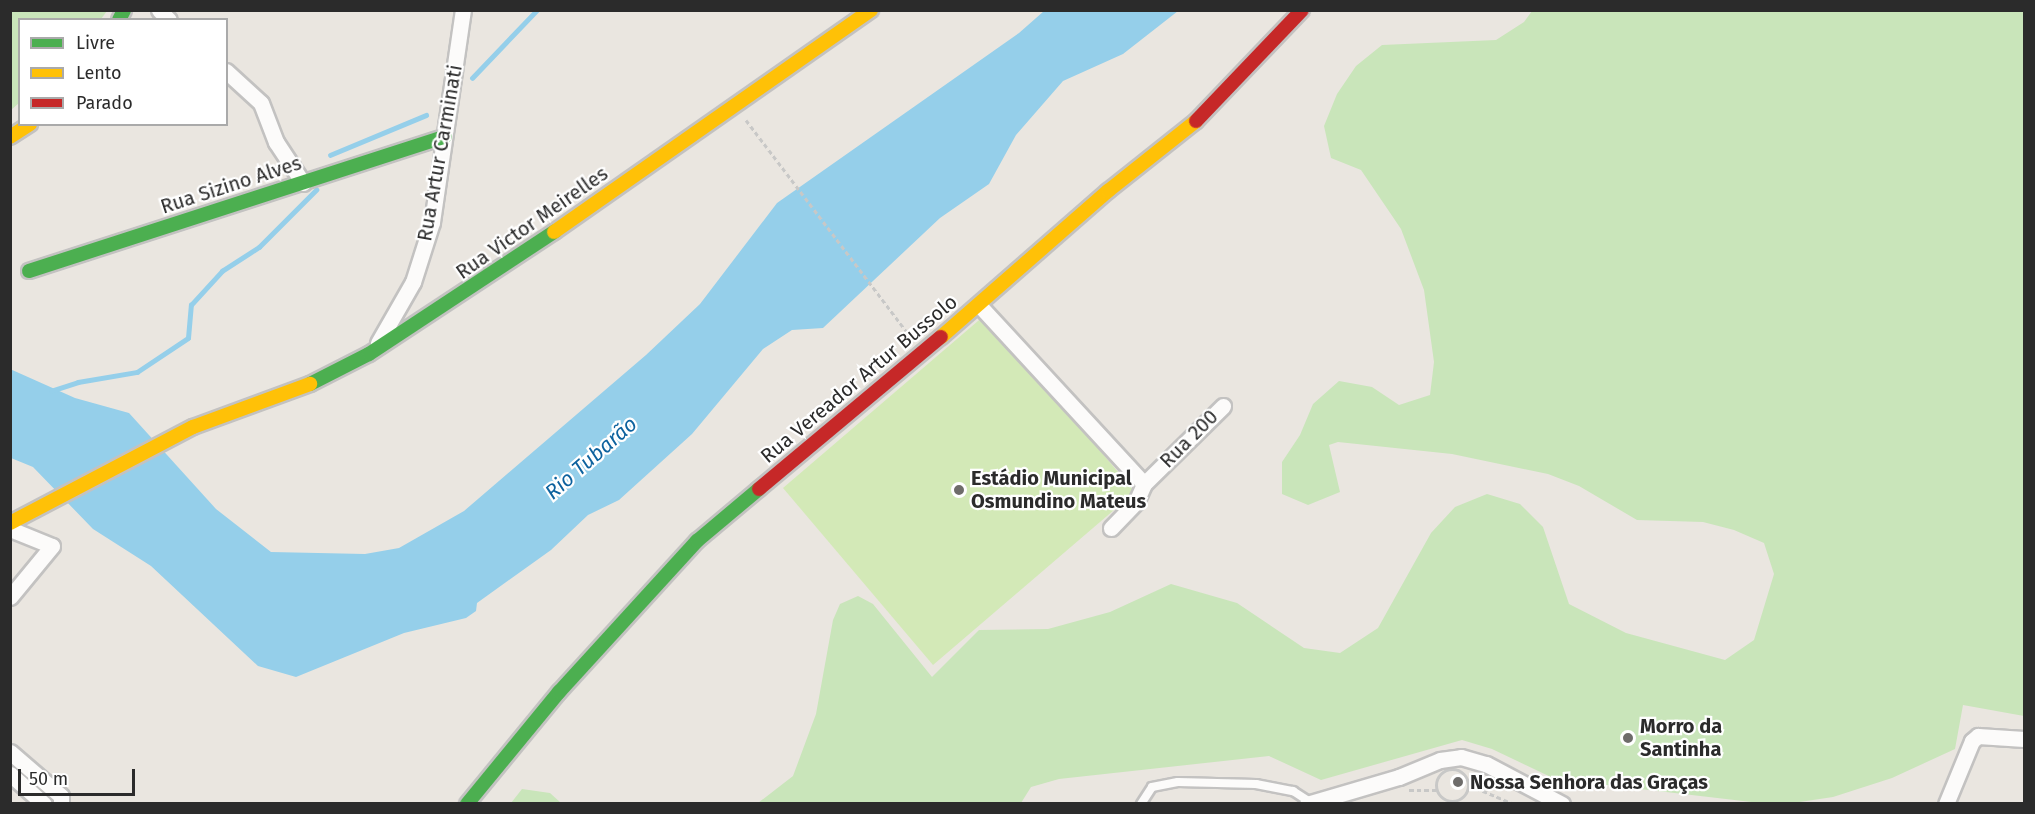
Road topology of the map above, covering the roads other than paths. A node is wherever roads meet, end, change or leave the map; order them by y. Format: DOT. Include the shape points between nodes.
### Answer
graph roads {
  1 [pos="463,10"];
  2 [pos="871,10"];
  3 [pos="1302,10"];
  4 [pos="228,73"];
  5 [pos="27,126"];
  6 [pos="10,137"];
  7 [pos="445,137"];
  8 [pos="303,183"];
  9 [pos="29,271"];
  10 [pos="979,305"];
  11 [pos="369,354"];
  12 [pos="1223,406"];
  13 [pos="1144,484"];
  14 [pos="14,523"];
  15 [pos="1111,528"];
  16 [pos="10,597"];
  17 [pos="2025,738"];
  18 [pos="16,757"];
  19 [pos="10,774"];
  20 [pos="1308,803"];
  21 [pos="44,804"];
  22 [pos="61,804"];
  23 [pos="467,804"];
  24 [pos="1140,804"];
  25 [pos="1562,804"];
  26 [pos="1946,804"];
  1 -- 7 [label="street, Rua Artur Carminati"];
  2 -- 11 [label="street, Rua Victor Meirelles" via="476,286"];
  3 -- 10 [label="street, Rua Vereador Artur Bussolo" via="1191,127 1108,191"];
  4 -- 8 [label="street" via="261,103 276,142"];
  5 -- 6 [label="street"];
  7 -- 8 [label="street, Rua Sizino Alves"];
  7 -- 11 [label="street, Rua Artur Carminati" via="432,222 413,282 390,328"];
  8 -- 9 [label="street, Rua Sizino Alves"];
  10 -- 13 [label="street"];
  10 -- 23 [label="street, Rua Vereador Artur Bussolo" via="683,554 547,706"];
  11 -- 14 [label="street, Rua Victor Meirelles" via="311,383 194,427"];
  12 -- 13 [label="street, Rua 200"];
  13 -- 15 [label="street, Rua 200" via="1136,502"];
  14 -- 16 [label="street" via="52,546"];
  17 -- 26 [label="street" via="1978,736 1972,741"];
  18 -- 19 [label="street"];
  18 -- 22 [label="street" via="61,796"];
  19 -- 21 [label="street"];
  20 -- 24 [label="lane" via="1293,791 1256,784 1178,783 1152,787"];
  20 -- 25 [label="street" via="1399,777 1440,760 1461,757 1486,764"];
}
